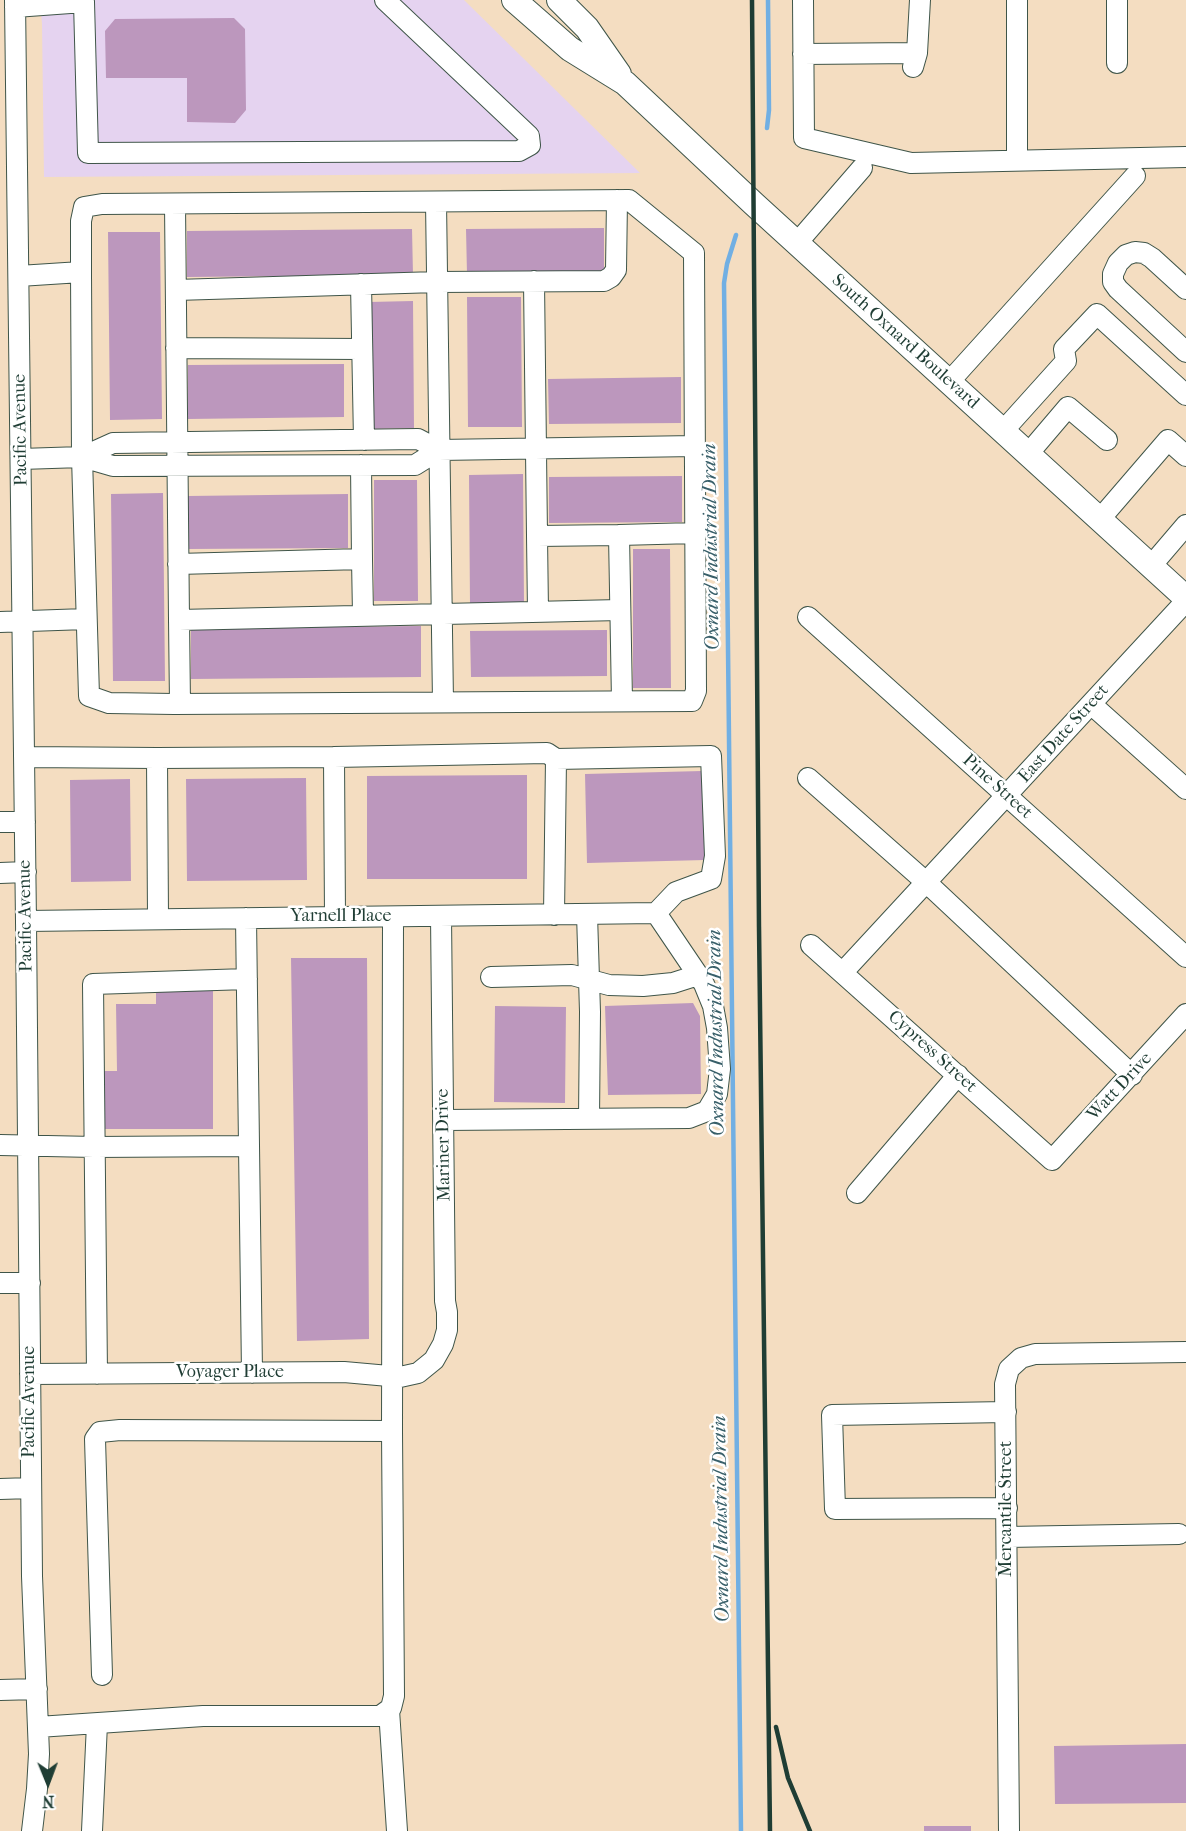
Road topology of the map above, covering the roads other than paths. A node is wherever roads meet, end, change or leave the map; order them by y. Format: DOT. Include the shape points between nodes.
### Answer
graph roads {
  1 [pos="385,0"];
  2 [pos="514,0"];
  3 [pos="559,0"];
  4 [pos="803,0"];
  5 [pos="920,0"];
  6 [pos="1017,0"];
  7 [pos="1117,0"];
  8 [pos="83,1"];
  9 [pos="15,4"];
  10 [pos="803,54"];
  11 [pos="1117,63"];
  12 [pos="625,83"];
  13 [pos="1186,157"];
  14 [pos="1017,160"];
  15 [pos="862,168"];
  16 [pos="9,176"];
  17 [pos="1135,176"];
  18 [pos="617,200"];
  19 [pos="436,201"];
  20 [pos="175,204"];
  21 [pos="796,243"];
  22 [pos="81,272"];
  23 [pos="19,276"];
  24 [pos="534,281"];
  25 [pos="437,282"];
  26 [pos="361,284"];
  27 [pos="1186,289"];
  28 [pos="176,290"];
  29 [pos="176,348"];
  30 [pos="362,349"];
  31 [pos="1186,352"];
  32 [pos="949,382"];
  33 [pos="1183,386"];
  34 [pos="1003,431"];
  35 [pos="360,440"];
  36 [pos="1107,440"];
  37 [pos="177,442"];
  38 [pos="695,446"];
  39 [pos="536,449"];
  40 [pos="439,450"];
  41 [pos="1028,454"];
  42 [pos="1186,456"];
  43 [pos="82,457"];
  44 [pos="21,459"];
  45 [pos="358,465"];
  46 [pos="177,466"];
  47 [pos="1100,519"];
  48 [pos="1186,525"];
  49 [pos="695,532"];
  50 [pos="619,535"];
  51 [pos="537,536"];
  52 [pos="362,559"];
  53 [pos="178,564"];
  54 [pos="1151,566"];
  55 [pos="1186,599"];
  56 [pos="620,610"];
  57 [pos="538,612"];
  58 [pos="442,614"];
  59 [pos="363,615"];
  60 [pos="808,618"];
  61 [pos="86,619"];
  62 [pos="179,620"];
  63 [pos="0,622"];
  64 [pos="23,622"];
  65 [pos="622,700"];
  66 [pos="443,702"];
  67 [pos="180,704"];
  68 [pos="1091,704"];
  69 [pos="334,757"];
  70 [pos="25,758"];
  71 [pos="157,758"];
  72 [pos="556,759"];
  73 [pos="808,778"];
  74 [pos="1186,789"];
  75 [pos="1007,796"];
  76 [pos="0,822"];
  77 [pos="25,822"];
  78 [pos="26,872"];
  79 [pos="0,873"];
  80 [pos="927,883"];
  81 [pos="656,913"];
  82 [pos="587,914"];
  83 [pos="554,915"];
  84 [pos="441,916"];
  85 [pos="335,917"];
  86 [pos="393,917"];
  87 [pos="158,918"];
  88 [pos="246,918"];
  89 [pos="27,921"];
  90 [pos="811,945"];
  91 [pos="1186,957"];
  92 [pos="843,972"];
  93 [pos="698,975"];
  94 [pos="490,976"];
  95 [pos="247,979"];
  96 [pos="588,981"];
  97 [pos="1186,1014"];
  98 [pos="958,1075"];
  99 [pos="1132,1075"];
  100 [pos="589,1119"];
  101 [pos="444,1120"];
  102 [pos="0,1145"];
  103 [pos="29,1146"];
  104 [pos="249,1146"];
  105 [pos="94,1147"];
  106 [pos="1052,1160"];
  107 [pos="857,1193"];
  108 [pos="0,1283"];
  109 [pos="30,1283"];
  110 [pos="1186,1352"];
  111 [pos="426,1367"];
  112 [pos="252,1373"];
  113 [pos="30,1374"];
  114 [pos="97,1374"];
  115 [pos="393,1377"];
  116 [pos="1006,1412"];
  117 [pos="392,1431"];
  118 [pos="31,1488"];
  119 [pos="0,1489"];
  120 [pos="1006,1508"];
  121 [pos="1179,1534"];
  122 [pos="1007,1537"];
  123 [pos="102,1675"];
  124 [pos="37,1689"];
  125 [pos="0,1690"];
  126 [pos="389,1710"];
  127 [pos="97,1724"];
  128 [pos="38,1727"];
  129 [pos="32,1831"];
  130 [pos="92,1831"];
  131 [pos="397,1831"];
  132 [pos="1009,1831"];
  1 -- 8 [label="street" via="529,136 530,145 519,152 88,153"];
  2 -- 12 [label="main road, South Oxnard Boulevard" via="570,49"];
  3 -- 12 [label="main road, South Oxnard Boulevard" via="587,28"];
  4 -- 10 [label="street"];
  5 -- 10 [label="street" via="915,60"];
  6 -- 14 [label="street"];
  7 -- 11 [label="street"];
  8 -- 9 [label="street"];
  9 -- 16 [label="street, Pacific Avenue"];
  10 -- 14 [label="street" via="804,138 911,163"];
  12 -- 21 [label="main road, South Oxnard Boulevard"];
  13 -- 14 [label="street"];
  15 -- 21 [label="street"];
  16 -- 23 [label="street, Pacific Avenue"];
  17 -- 32 [label="street"];
  18 -- 19 [label="street"];
  18 -- 24 [label="street" via="616,270 611,278"];
  18 -- 38 [label="street" via="629,200 694,253"];
  19 -- 20 [label="street"];
  19 -- 25 [label="street"];
  20 -- 22 [label="street" via="84,207"];
  20 -- 28 [label="street"];
  21 -- 32 [label="main road, South Oxnard Boulevard"];
  22 -- 23 [label="street"];
  22 -- 43 [label="street"];
  23 -- 44 [label="street, Pacific Avenue"];
  24 -- 25 [label="street"];
  24 -- 39 [label="street"];
  25 -- 26 [label="street"];
  25 -- 40 [label="street"];
  26 -- 28 [label="street"];
  26 -- 30 [label="street"];
  27 -- 31 [label="street" via="1144,253 1126,255 1113,274 1118,289"];
  28 -- 29 [label="street"];
  29 -- 30 [label="street"];
  29 -- 37 [label="street"];
  30 -- 35 [label="street"];
  32 -- 34 [label="main road, South Oxnard Boulevard"];
  33 -- 34 [label="street" via="1098,314 1064,349 1066,361"];
  34 -- 41 [label="main road, South Oxnard Boulevard"];
  35 -- 37 [label="street"];
  35 -- 40 [label="street" via="418,439"];
  35 -- 45 [label="street"];
  36 -- 41 [label="street" via="1068,407"];
  37 -- 43 [label="street" via="113,443"];
  37 -- 46 [label="street"];
  38 -- 39 [label="street"];
  38 -- 49 [label="street"];
  39 -- 40 [label="street"];
  39 -- 51 [label="street"];
  40 -- 45 [label="street" via="415,465"];
  40 -- 58 [label="street"];
  41 -- 47 [label="main road, South Oxnard Boulevard"];
  42 -- 47 [label="street" via="1168,440"];
  43 -- 44 [label="street"];
  43 -- 46 [label="street" via="113,466"];
  43 -- 61 [label="street"];
  44 -- 64 [label="street, Pacific Avenue"];
  45 -- 46 [label="street"];
  45 -- 52 [label="street"];
  46 -- 53 [label="street"];
  47 -- 54 [label="main road, South Oxnard Boulevard"];
  48 -- 54 [label="street"];
  49 -- 50 [label="street"];
  49 -- 65 [label="street" via="696,691 692,701"];
  50 -- 51 [label="street"];
  50 -- 56 [label="street"];
  51 -- 57 [label="street"];
  52 -- 53 [label="street"];
  52 -- 59 [label="street"];
  53 -- 62 [label="street"];
  54 -- 55 [label="main road, South Oxnard Boulevard"];
  55 -- 68 [label="street, East Date Street"];
  56 -- 57 [label="street"];
  56 -- 65 [label="street"];
  57 -- 58 [label="street"];
  58 -- 59 [label="street"];
  58 -- 66 [label="street"];
  59 -- 62 [label="street"];
  60 -- 75 [label="street, Pine Street"];
  61 -- 64 [label="street"];
  61 -- 67 [label="street" via="89,696 109,703"];
  62 -- 67 [label="street"];
  63 -- 64 [label="street"];
  64 -- 70 [label="street, Pacific Avenue"];
  65 -- 66 [label="street"];
  66 -- 67 [label="street"];
  68 -- 74 [label="street"];
  68 -- 75 [label="street, East Date Street"];
  69 -- 71 [label="street"];
  69 -- 72 [label="street" via="548,753"];
  69 -- 85 [label="street"];
  70 -- 71 [label="street"];
  70 -- 77 [label="street, Pacific Avenue"];
  71 -- 87 [label="street"];
  72 -- 81 [label="street" via="711,756 715,856 711,879 676,892"];
  72 -- 83 [label="street"];
  73 -- 80 [label="street"];
  75 -- 80 [label="street, East Date Street"];
  75 -- 91 [label="street, Pine Street"];
  76 -- 77 [label="street"];
  77 -- 78 [label="street, Pacific Avenue"];
  78 -- 79 [label="street"];
  78 -- 89 [label="street, Pacific Avenue"];
  80 -- 92 [label="street, East Date Street"];
  80 -- 99 [label="street"];
  81 -- 82 [label="street, Yarnell Place"];
  81 -- 93 [label="street"];
  82 -- 83 [label="street, Yarnell Place"];
  82 -- 96 [label="street"];
  83 -- 84 [label="street, Yarnell Place"];
  84 -- 86 [label="street, Yarnell Place"];
  84 -- 101 [label="street, Mariner Drive"];
  85 -- 86 [label="street, Yarnell Place"];
  85 -- 88 [label="street, Yarnell Place"];
  86 -- 115 [label="street"];
  87 -- 88 [label="street, Yarnell Place"];
  87 -- 89 [label="street, Yarnell Place"];
  88 -- 95 [label="street"];
  89 -- 103 [label="street, Pacific Avenue"];
  90 -- 92 [label="street, Cypress Street"];
  92 -- 98 [label="street, Cypress Street"];
  93 -- 96 [label="street" via="643,986"];
  93 -- 100 [label="street" via="713,1006 718,1038 717,1094 707,1112 689,1118"];
  94 -- 96 [label="street" via="572,975"];
  95 -- 104 [label="street"];
  95 -- 105 [label="street" via="93,984"];
  96 -- 100 [label="street"];
  97 -- 99 [label="street, Watt Drive"];
  98 -- 106 [label="street, Cypress Street"];
  98 -- 107 [label="street"];
  99 -- 106 [label="street, Watt Drive"];
  100 -- 101 [label="street"];
  101 -- 111 [label="street, Mariner Drive" via="447,1330 434,1360"];
  102 -- 103 [label="street"];
  103 -- 105 [label="street"];
  103 -- 109 [label="street, Pacific Avenue"];
  104 -- 105 [label="street"];
  104 -- 112 [label="street"];
  105 -- 114 [label="street"];
  108 -- 109 [label="street"];
  109 -- 113 [label="street, Pacific Avenue"];
  110 -- 116 [label="street, Mercantile Street" via="1027,1355 1009,1369"];
  111 -- 115 [label="street, Voyager Place"];
  112 -- 114 [label="street, Voyager Place"];
  112 -- 115 [label="street, Voyager Place" via="344,1372"];
  113 -- 114 [label="street, Voyager Place"];
  113 -- 118 [label="street, Pacific Avenue"];
  115 -- 117 [label="street"];
  116 -- 120 [label="street, Mercantile Street"];
  116 -- 120 [label="street" via="832,1415 835,1509"];
  117 -- 123 [label="street" via="100,1432 95,1439"];
  117 -- 126 [label="street" via="394,1696"];
  118 -- 119 [label="street"];
  118 -- 124 [label="street, Pacific Avenue"];
  120 -- 122 [label="street, Mercantile Street"];
  121 -- 122 [label="street"];
  122 -- 132 [label="street, Mercantile Street"];
  124 -- 125 [label="street"];
  124 -- 128 [label="street, Pacific Avenue"];
  126 -- 127 [label="street" via="380,1716 203,1716"];
  126 -- 131 [label="street"];
  127 -- 128 [label="street"];
  127 -- 130 [label="street"];
  128 -- 129 [label="street, Pacific Avenue" via="38,1790"];
}
